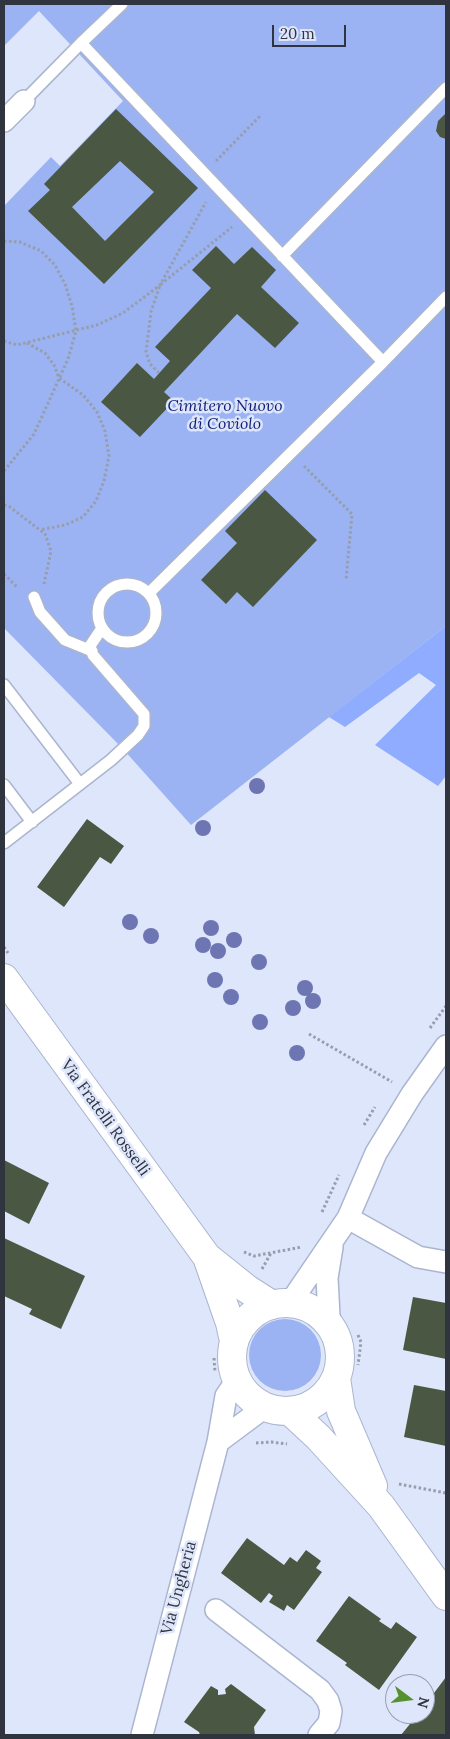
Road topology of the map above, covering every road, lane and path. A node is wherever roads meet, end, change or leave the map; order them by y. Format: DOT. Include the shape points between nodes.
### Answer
graph roads {
  1 [pos="122,4"];
  2 [pos="81,43"];
  3 [pos="446,88"];
  4 [pos="24,102"];
  5 [pos="260,116"];
  6 [pos="4,121"];
  7 [pos="203,174"];
  8 [pos="215,186"];
  9 [pos="245,217"];
  10 [pos="4,241"];
  11 [pos="282,256"];
  12 [pos="160,285"];
  13 [pos="446,297"];
  14 [pos="76,330"];
  15 [pos="4,341"];
  16 [pos="27,343"];
  17 [pos="383,362"];
  18 [pos="159,373"];
  19 [pos="59,378"];
  20 [pos="291,453"];
  21 [pos="4,471"];
  22 [pos="4,505"];
  23 [pos="40,530"];
  24 [pos="4,574"];
  25 [pos="346,580"];
  26 [pos="149,593"];
  27 [pos="34,598"];
  28 [pos="102,628"];
  29 [pos="92,651"];
  30 [pos="4,685"];
  31 [pos="80,784"];
  32 [pos="4,785"];
  33 [pos="32,822"];
  34 [pos="4,843"];
  35 [pos="4,978"];
  36 [pos="309,1034"];
  37 [pos="446,1046"];
  38 [pos="412,1094"];
  39 [pos="348,1218"];
  40 [pos="333,1239"];
  41 [pos="207,1257"];
  42 [pos="446,1262"];
  43 [pos="281,1304"];
  44 [pos="334,1333"];
  45 [pos="234,1342"];
  46 [pos="336,1378"];
  47 [pos="237,1380"];
  48 [pos="278,1409"];
  49 [pos="218,1442"];
  50 [pos="369,1478"];
  51 [pos="446,1493"];
  52 [pos="381,1506"];
  53 [pos="446,1596"];
  54 [pos="216,1610"];
  55 [pos="142,1735"];
  56 [pos="319,1735"];
  1 -- 2 [label="lane"];
  2 -- 4 [label="lane"];
  2 -- 7 [label="lane"];
  3 -- 11 [label="lane"];
  4 -- 6 [label="street"];
  5 -- 7 [label="path"];
  7 -- 8 [label="lane"];
  8 -- 9 [label="lane"];
  8 -- 12 [label="path"];
  9 -- 11 [label="lane"];
  9 -- 12 [label="path"];
  10 -- 14 [label="path" via="20,242 41,251 55,265 65,284"];
  11 -- 17 [label="lane"];
  12 -- 14 [label="path" via="123,313"];
  12 -- 18 [label="path" via="151,312 146,352 150,364"];
  13 -- 17 [label="lane"];
  14 -- 16 [label="path"];
  14 -- 19 [label="path"];
  15 -- 16 [label="path" via="17,346"];
  16 -- 19 [label="path" via="45,353"];
  17 -- 20 [label="lane"];
  19 -- 21 [label="path" via="34,434"];
  19 -- 23 [label="path" via="82,394 96,412 104,430 109,456 96,501 83,517"];
  20 -- 25 [label="path" via="352,514"];
  20 -- 26 [label="lane"];
  22 -- 23 [label="path"];
  23 -- 27 [label="path" via="45,534 51,552 46,578 38,598"];
  24 -- 27 [label="path" via="27,597"];
  26 -- 28 [label="lane" via="132,584 123,584 106,592 98,610"];
  26 -- 28 [label="lane" via="154,601 156,620 145,637 126,642 108,636"];
  27 -- 29 [label="lane" via="40,612 65,640"];
  28 -- 29 [label="lane" via="90,646"];
  29 -- 31 [label="lane" via="144,714 144,726 111,760"];
  30 -- 31 [label="lane"];
  31 -- 33 [label="lane"];
  32 -- 33 [label="lane"];
  33 -- 34 [label="lane"];
  35 -- 41 [label="street, Via Fratelli Rosselli"];
  36 -- 38 [label="path"];
  37 -- 38 [label="street"];
  38 -- 39 [label="street" via="376,1153"];
  39 -- 40 [label="street"];
  39 -- 42 [label="street" via="418,1257"];
  40 -- 43 [label="street"];
  40 -- 44 [label="street" via="327,1278 329,1316"];
  41 -- 43 [label="street, Via Fratelli Rosselli" via="247,1289"];
  41 -- 45 [label="street, Via Fratelli Rosselli"];
  43 -- 44 [label="street, Via Fratelli Rosselli" via="304,1306 316,1312"];
  43 -- 45 [label="street, Via Fratelli Rosselli" via="252,1315"];
  44 -- 46 [label="street, Via Fratelli Rosselli" via="340,1363"];
  45 -- 47 [label="street, Via Fratelli Rosselli" via="233,1367"];
  46 -- 48 [label="street, Via Fratelli Rosselli" via="318,1401 305,1408"];
  46 -- 50 [label="street, Via Fratelli Rosselli" via="341,1412"];
  47 -- 48 [label="street, Via Fratelli Rosselli" via="249,1396"];
  47 -- 49 [label="street, Via Ungheria" via="226,1396"];
  48 -- 49 [label="street"];
  48 -- 52 [label="street, Via Fratelli Rosselli" via="318,1437"];
  49 -- 55 [label="street, Via Ungheria"];
  50 -- 51 [label="path"];
  50 -- 52 [label="street, Via Fratelli Rosselli"];
  52 -- 53 [label="street, Via Fratelli Rosselli"];
  54 -- 56 [label="street" via="320,1690 331,1711 329,1723"];
}
